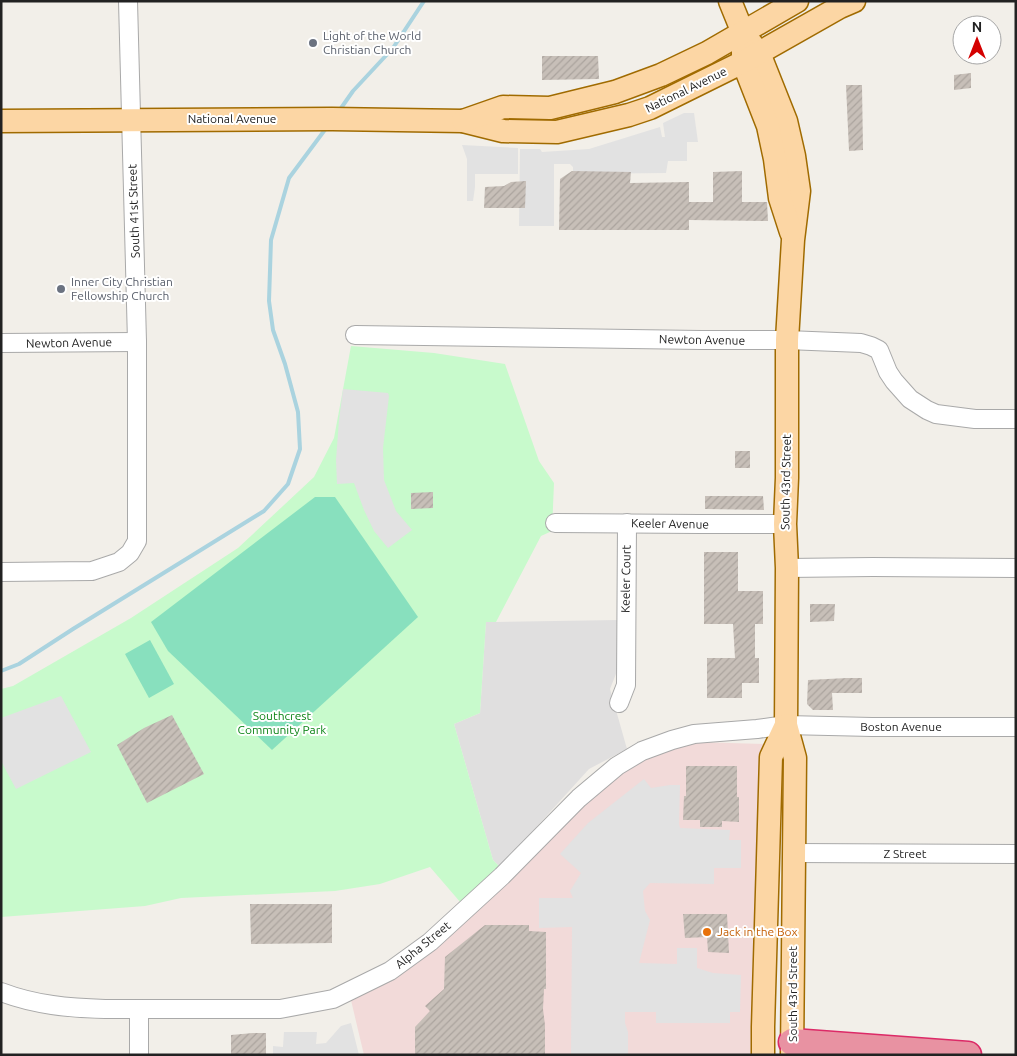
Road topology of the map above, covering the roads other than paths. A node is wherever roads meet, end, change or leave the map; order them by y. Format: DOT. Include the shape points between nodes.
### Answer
graph roads {
  1 [pos="128,1"];
  2 [pos="730,1"];
  3 [pos="797,1"];
  4 [pos="854,1"];
  5 [pos="743,33"];
  6 [pos="751,58"];
  7 [pos="615,92"];
  8 [pos="131,119"];
  9 [pos="1,121"];
  10 [pos="463,121"];
  11 [pos="531,132"];
  12 [pos="355,335"];
  13 [pos="786,340"];
  14 [pos="137,342"];
  15 [pos="1,343"];
  16 [pos="1016,420"];
  17 [pos="555,522"];
  18 [pos="626,523"];
  19 [pos="785,524"];
  20 [pos="786,568"];
  21 [pos="1016,568"];
  22 [pos="1,572"];
  23 [pos="619,703"];
  24 [pos="786,725"];
  25 [pos="1016,727"];
  26 [pos="793,853"];
  27 [pos="1016,854"];
  28 [pos="1,992"];
  29 [pos="139,1009"];
  30 [pos="763,1048"];
  31 [pos="792,1048"];
  32 [pos="139,1055"];
  33 [pos="968,1055"];
  1 -- 8 [label="street, South 41st Street"];
  2 -- 5 [label="main road"];
  3 -- 5 [label="main road, National Avenue"];
  4 -- 6 [label="main road, National Avenue"];
  5 -- 6 [label="main road, South 43rd Street"];
  5 -- 7 [label="main road, National Avenue" via="661,76"];
  6 -- 11 [label="main road, National Avenue" via="636,113 557,132"];
  6 -- 13 [label="main road, South 43rd Street" via="775,159 780,198 793,240"];
  7 -- 10 [label="main road, National Avenue" via="550,108 503,107"];
  7 -- 11 [label="main road" via="580,112 534,121"];
  8 -- 9 [label="main road, National Avenue"];
  8 -- 10 [label="main road, National Avenue"];
  8 -- 14 [label="street, South 41st Street"];
  10 -- 11 [label="main road, National Avenue" via="503,131"];
  12 -- 13 [label="street, Newton Avenue"];
  13 -- 16 [label="street, Newton Avenue" via="871,346 879,350 888,372 902,390 927,410 975,420"];
  13 -- 19 [label="main road, South 43rd Street"];
  14 -- 15 [label="street, Newton Avenue"];
  14 -- 22 [label="street, South 41st Street" via="137,541 119,562 92,571"];
  17 -- 18 [label="street, Keeler Avenue"];
  18 -- 19 [label="street, Keeler Avenue"];
  18 -- 23 [label="street, Keeler Court" via="626,685"];
  19 -- 20 [label="main road, South 43rd Street"];
  20 -- 21 [label="street"];
  20 -- 24 [label="main road, South 43rd Street"];
  24 -- 25 [label="street, Boston Avenue"];
  24 -- 26 [label="main road, South 43rd Street" via="795,756"];
  24 -- 29 [label="street, Alpha Street" via="694,734 642,751 617,766 578,798 502,876 430,942 390,971 333,999 280,1009"];
  24 -- 30 [label="main road, South 43rd Street" via="770,757"];
  26 -- 27 [label="street, Z Street"];
  26 -- 31 [label="main road, South 43rd Street"];
  28 -- 29 [label="street, Alpha Street" via="58,1006"];
  29 -- 32 [label="street"];
  30 -- 31 [label="main road"];
  31 -- 33 [label="highway"];
}
